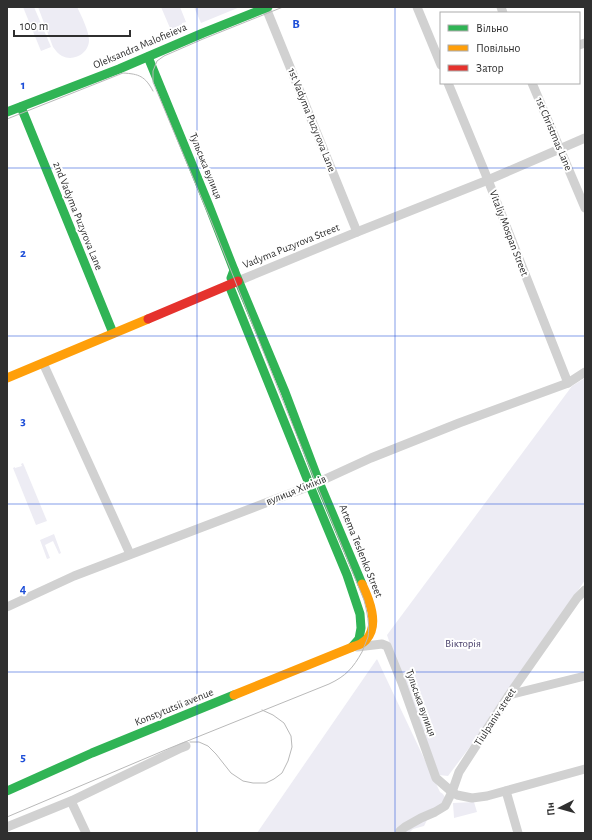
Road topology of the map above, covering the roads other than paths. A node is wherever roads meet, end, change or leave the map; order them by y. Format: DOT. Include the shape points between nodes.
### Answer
graph roads {
  1 [pos="267,7"];
  2 [pos="417,7"];
  3 [pos="148,57"];
  4 [pos="440,63"];
  5 [pos="448,84"];
  6 [pos="532,84"];
  7 [pos="21,107"];
  8 [pos="7,112"];
  9 [pos="585,138"];
  10 [pos="560,148"];
  11 [pos="488,180"];
  12 [pos="585,208"];
  13 [pos="357,232"];
  14 [pos="234,283"];
  15 [pos="114,333"];
  16 [pos="43,363"];
  17 [pos="585,372"];
  18 [pos="7,378"];
  19 [pos="568,383"];
  20 [pos="319,482"];
  21 [pos="310,486"];
  22 [pos="130,554"];
  23 [pos="585,590"];
  24 [pos="7,607"];
  25 [pos="351,648"];
  26 [pos="585,676"];
  27 [pos="509,695"];
  28 [pos="186,746"];
  29 [pos="585,769"];
  30 [pos="7,791"];
  31 [pos="506,791"];
  32 [pos="454,793"];
  33 [pos="71,801"];
  34 [pos="7,827"];
  35 [pos="86,833"];
  36 [pos="400,833"];
  37 [pos="518,833"];
  1 -- 3 [label="street, Oleksandra Malofieieva"];
  1 -- 13 [label="street, 1st Vadyma Puzyrova Lane"];
  2 -- 4 [label="street"];
  3 -- 7 [label="street, Oleksandra Malofieieva"];
  3 -- 14 [label="street, Тульська вулиця" via="234,270"];
  5 -- 11 [label="street, Vitaliy Mospan Street"];
  6 -- 10 [label="street, 1st Christmas Lane"];
  7 -- 8 [label="street, Oleksandra Malofieieva"];
  7 -- 15 [label="street, 2nd Vadyma Puzyrova Lane"];
  9 -- 10 [label="street, Vadyma Puzyrova Street"];
  10 -- 11 [label="street, Vadyma Puzyrova Street"];
  10 -- 12 [label="street, 1st Christmas Lane"];
  11 -- 13 [label="street, Vadyma Puzyrova Street"];
  11 -- 19 [label="street, Vitaliy Mospan Street"];
  13 -- 14 [label="street, Vadyma Puzyrova Street"];
  14 -- 15 [label="street, Vadyma Puzyrova Street"];
  14 -- 20 [label="street, Artema Teslenko Street" via="285,392"];
  14 -- 21 [label="street, Artema Teslenko Street"];
  15 -- 16 [label="street, Vadyma Puzyrova Street"];
  16 -- 18 [label="street, Vadyma Puzyrova Street"];
  16 -- 22 [label="street"];
  17 -- 19 [label="street, вулиця Хіміків"];
  19 -- 20 [label="street, вулиця Хіміків" via="371,458"];
  20 -- 21 [label="street, вулиця Хіміків"];
  20 -- 25 [label="street, Artema Teslenko Street" via="373,619 372,632 366,640"];
  21 -- 22 [label="street, вулиця Хіміків"];
  21 -- 25 [label="street, Artema Teslenko Street" via="348,575 360,614 359,639"];
  22 -- 24 [label="street, вулиця Хіміків"];
  23 -- 27 [label="street, Tiulpaniv street"];
  25 -- 30 [label="street, Konstytutsii avenue"];
  25 -- 32 [label="street, Тульська вулиця" via="382,644 387,646 436,778"];
  26 -- 27 [label="street"];
  27 -- 32 [label="street, Tiulpaniv street" via="459,772"];
  28 -- 33 [label="street"];
  29 -- 31 [label="street"];
  31 -- 32 [label="street" via="472,798"];
  31 -- 37 [label="street"];
  32 -- 36 [label="street, Tiulpaniv street" via="445,806 404,827"];
  33 -- 34 [label="street"];
  33 -- 35 [label="street"];
}
